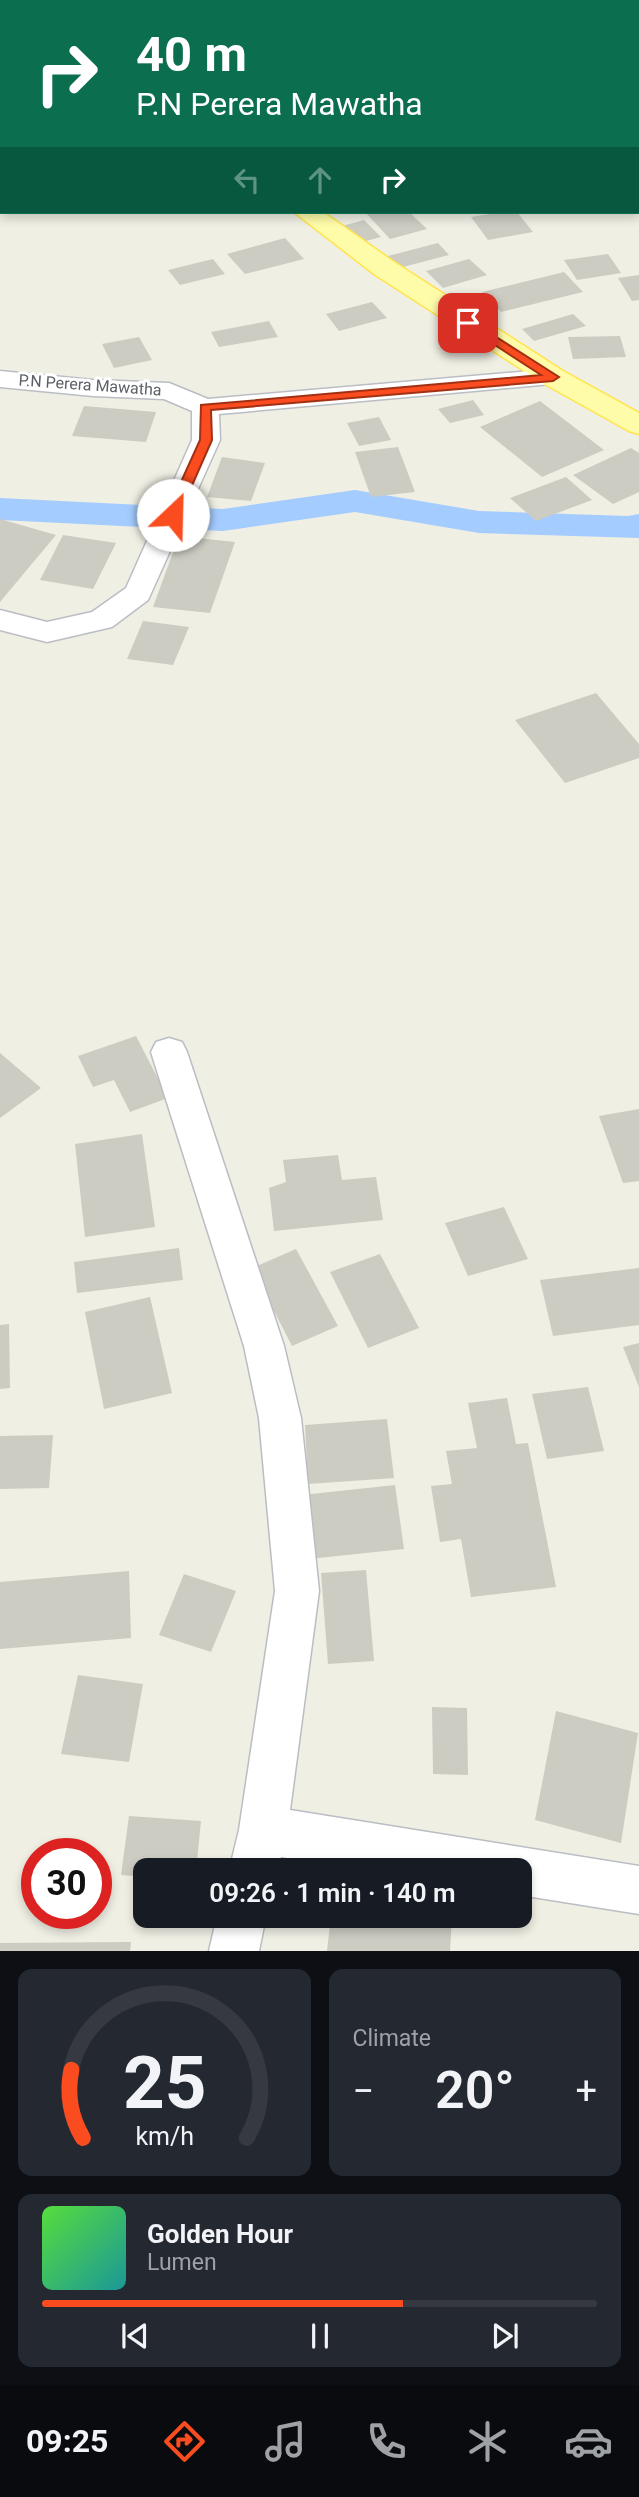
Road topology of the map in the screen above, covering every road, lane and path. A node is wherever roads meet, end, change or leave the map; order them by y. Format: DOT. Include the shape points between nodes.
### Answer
graph roads {
  1 [pos="310,214"];
  2 [pos="553,377"];
  3 [pos="0,379"];
  4 [pos="205,407"];
  5 [pos="639,425"];
  6 [pos="0,620"];
  7 [pos="169,1052"];
  8 [pos="258,1851"];
  9 [pos="349,1858"];
  10 [pos="532,1873"];
  11 [pos="639,1890"];
  12 [pos="239,1928"];
  13 [pos="234,1951"];
  1 -- 2 [label="main road" via="384,268"];
  2 -- 4 [label="street, P.N Perera Mawatha"];
  2 -- 5 [label="main road"];
  3 -- 4 [label="street, P.N Perera Mawatha" via="169,391"];
  4 -- 6 [label="street" via="206,440 138,593 101,620 47,632"];
  7 -- 8 [label="street" via="264,1346 281,1418 297,1591"];
  8 -- 9 [label="street"];
  10 -- 11 [label="street"];
  12 -- 13 [label="street"];
}
